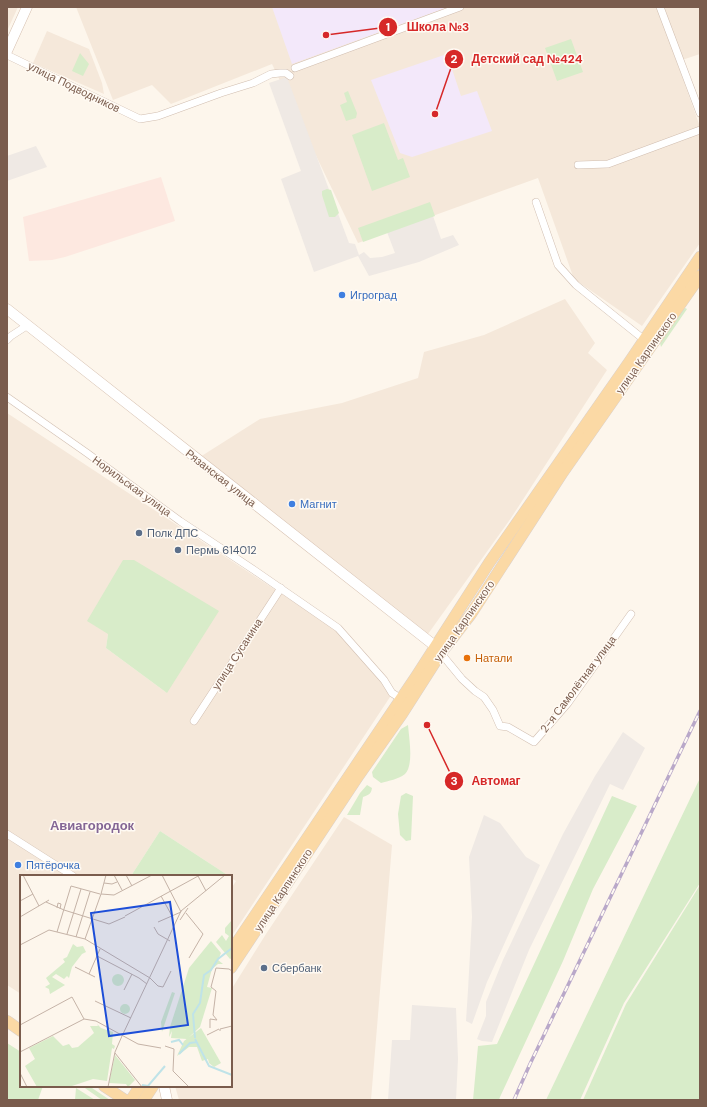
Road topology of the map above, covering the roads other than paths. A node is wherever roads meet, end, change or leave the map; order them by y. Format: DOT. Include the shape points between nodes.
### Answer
graph roads {
  1 [pos="27,7"];
  2 [pos="460,7"];
  3 [pos="660,7"];
  4 [pos="7,51"];
  5 [pos="7,55"];
  6 [pos="295,68"];
  7 [pos="290,76"];
  8 [pos="700,113"];
  9 [pos="700,130"];
  10 [pos="578,165"];
  11 [pos="536,202"];
  12 [pos="699,259"];
  13 [pos="700,276"];
  14 [pos="7,309"];
  15 [pos="28,325"];
  16 [pos="7,340"];
  17 [pos="648,342"];
  18 [pos="7,397"];
  19 [pos="493,557"];
  20 [pos="504,563"];
  21 [pos="281,588"];
  22 [pos="631,614"];
  23 [pos="438,650"];
  24 [pos="400,698"];
  25 [pos="194,721"];
  26 [pos="325,819"];
  27 [pos="7,834"];
  28 [pos="311,840"];
  29 [pos="71,875"];
  30 [pos="232,950"];
  31 [pos="232,966"];
  32 [pos="7,1021"];
  33 [pos="20,1030"];
  34 [pos="106,1087"];
  35 [pos="139,1087"];
  36 [pos="152,1087"];
  37 [pos="164,1087"];
  38 [pos="125,1100"];
  39 [pos="131,1100"];
  40 [pos="144,1100"];
  41 [pos="167,1100"];
  1 -- 4 [label="street"];
  2 -- 6 [label="street"];
  3 -- 8 [label="street"];
  5 -- 7 [label="street, улица Подводников" via="140,119 158,116 253,83 271,74 280,72"];
  9 -- 10 [label="street" via="608,164"];
  11 -- 17 [label="street" via="558,265 576,285"];
  12 -- 17 [label="main road, улица Карпинского"];
  13 -- 17 [label="main road, улица Карпинского"];
  14 -- 15 [label="street, Рязанская улица"];
  15 -- 16 [label="street"];
  15 -- 23 [label="street, Рязанская улица"];
  17 -- 19 [label="main road, улица Карпинского"];
  17 -- 20 [label="main road, улица Карпинского"];
  18 -- 21 [label="street, Норильская улица" via="180,521"];
  19 -- 20 [label="main road" via="495,566"];
  19 -- 23 [label="main road, улица Карпинского" via="444,634"];
  20 -- 23 [label="main road, улица Карпинского" via="471,614"];
  21 -- 24 [label="street, Норильская улица" via="338,628 384,680 392,693"];
  21 -- 25 [label="street, улица Сусанина"];
  22 -- 23 [label="street, 2-я Самолётная улица" via="568,703 534,742 508,727 500,726 484,697 462,679"];
  23 -- 24 [label="main road, улица Карпинского"];
  23 -- 26 [label="main road, улица Карпинского" via="402,714"];
  24 -- 26 [label="main road, улица Карпинского"];
  26 -- 28 [label="main road, улица Карпинского"];
  27 -- 29 [label="street"];
  28 -- 30 [label="main road, улица Карпинского"];
  28 -- 31 [label="main road, улица Карпинского"];
  32 -- 33 [label="main road"];
  34 -- 38 [label="main road"];
  35 -- 39 [label="main road"];
  36 -- 40 [label="main road"];
  37 -- 41 [label="street"];
}
